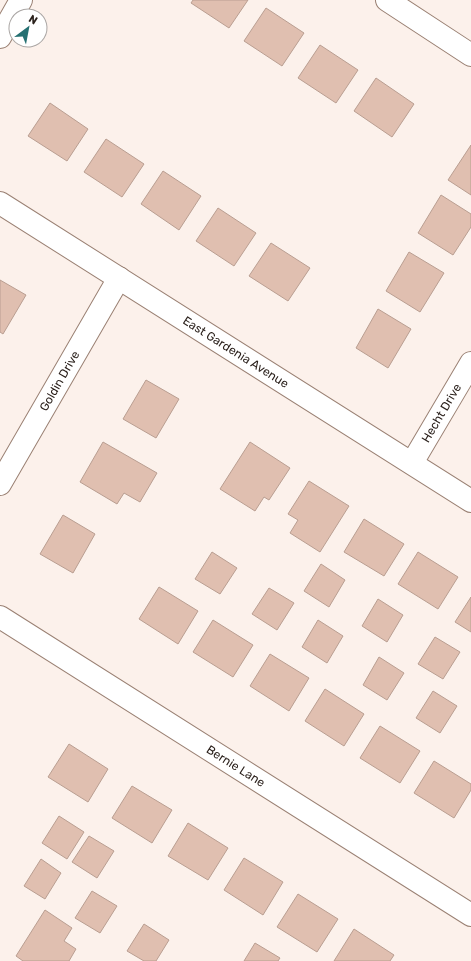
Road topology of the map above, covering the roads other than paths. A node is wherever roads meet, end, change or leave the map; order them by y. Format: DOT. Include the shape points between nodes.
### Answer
graph roads {
  1 [pos="387,0"];
  2 [pos="12,6"];
  3 [pos="0,37"];
  4 [pos="471,55"];
  5 [pos="0,203"];
  6 [pos="119,278"];
  7 [pos="471,363"];
  8 [pos="412,463"];
  9 [pos="0,484"];
  10 [pos="471,501"];
  11 [pos="0,617"];
  12 [pos="471,915"];
  1 -- 4 [label="street"];
  2 -- 3 [label="street"];
  5 -- 6 [label="street, East Gardenia Avenue"];
  6 -- 8 [label="street, East Gardenia Avenue"];
  6 -- 9 [label="street, Goldin Drive"];
  7 -- 8 [label="street, Hecht Drive"];
  8 -- 10 [label="street, East Gardenia Avenue"];
  11 -- 12 [label="street, Bernie Lane"];
}
